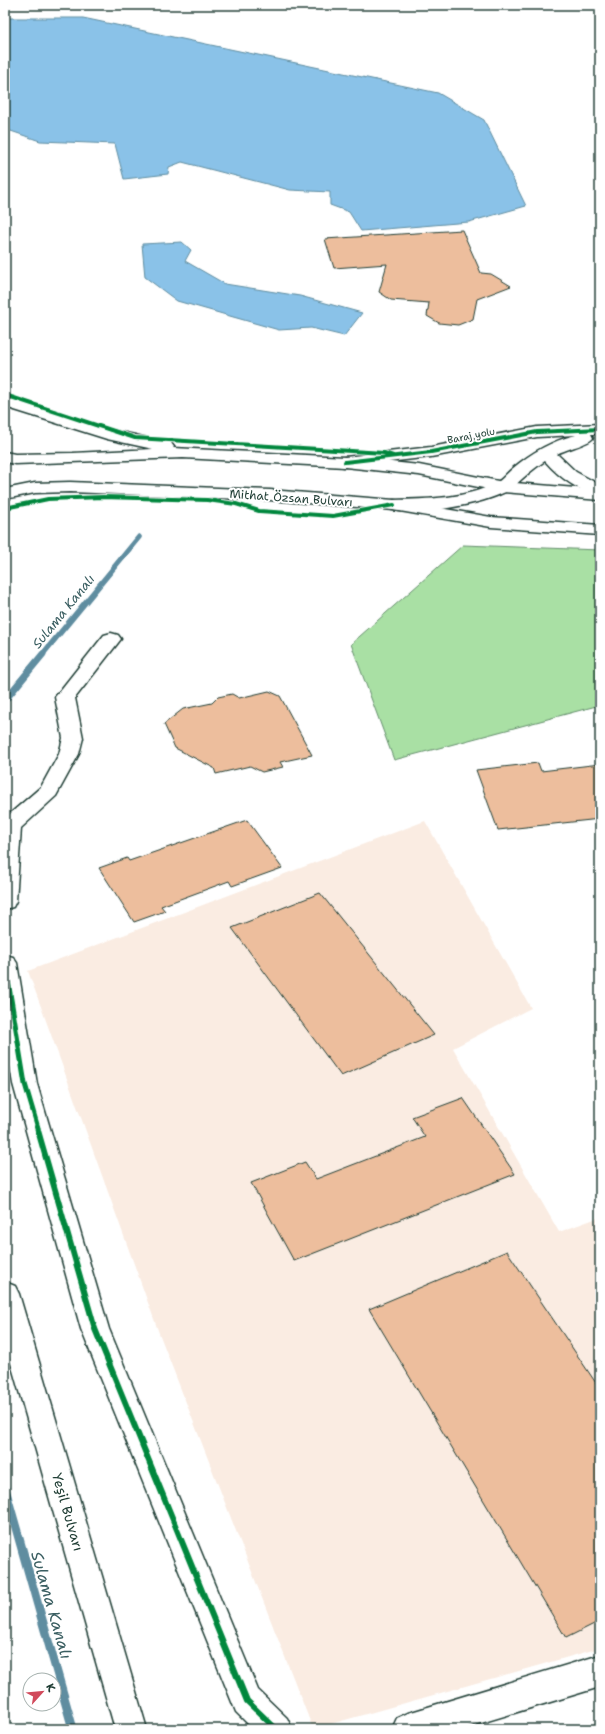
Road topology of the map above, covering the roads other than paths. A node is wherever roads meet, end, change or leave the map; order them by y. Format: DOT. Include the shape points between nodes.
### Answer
graph roads {
  1 [pos="5,402"];
  2 [pos="600,429"];
  3 [pos="600,435"];
  4 [pos="546,452"];
  5 [pos="183,453"];
  6 [pos="5,457"];
  7 [pos="345,462"];
  8 [pos="503,487"];
  9 [pos="600,491"];
  10 [pos="5,494"];
  11 [pos="600,496"];
  12 [pos="394,505"];
  13 [pos="600,530"];
  14 [pos="111,638"];
  15 [pos="8,828"];
  16 [pos="5,901"];
  17 [pos="5,963"];
  18 [pos="5,1294"];
  19 [pos="600,1672"];
  20 [pos="131,1729"];
  21 [pos="276,1729"];
  22 [pos="408,1729"];
  1 -- 5 [label="main road"];
  2 -- 7 [label="main road, Baraj yolu" via="537,432 431,452"];
  3 -- 4 [label="main road" via="565,442"];
  4 -- 8 [label="main road"];
  4 -- 9 [label="main road" via="562,469 582,484"];
  5 -- 6 [label="main road" via="73,458"];
  5 -- 7 [label="main road"];
  7 -- 8 [label="main road" via="419,470"];
  8 -- 11 [label="main road"];
  8 -- 12 [label="main road" via="466,499 430,505"];
  10 -- 12 [label="main road, Mithat Özsan Bulvarı" via="35,488 70,487 270,495"];
  12 -- 13 [label="main road, Mithat Özsan Bulvarı" via="491,522"];
  14 -- 15 [label="main road" via="65,697 73,738 69,754 49,791"];
  15 -- 16 [label="main road"];
  17 -- 21 [label="main road" via="25,1084 95,1329 247,1701"];
  18 -- 20 [label="main road, Yeşil Bulvarı"];
  19 -- 22 [label="main road"];
}
